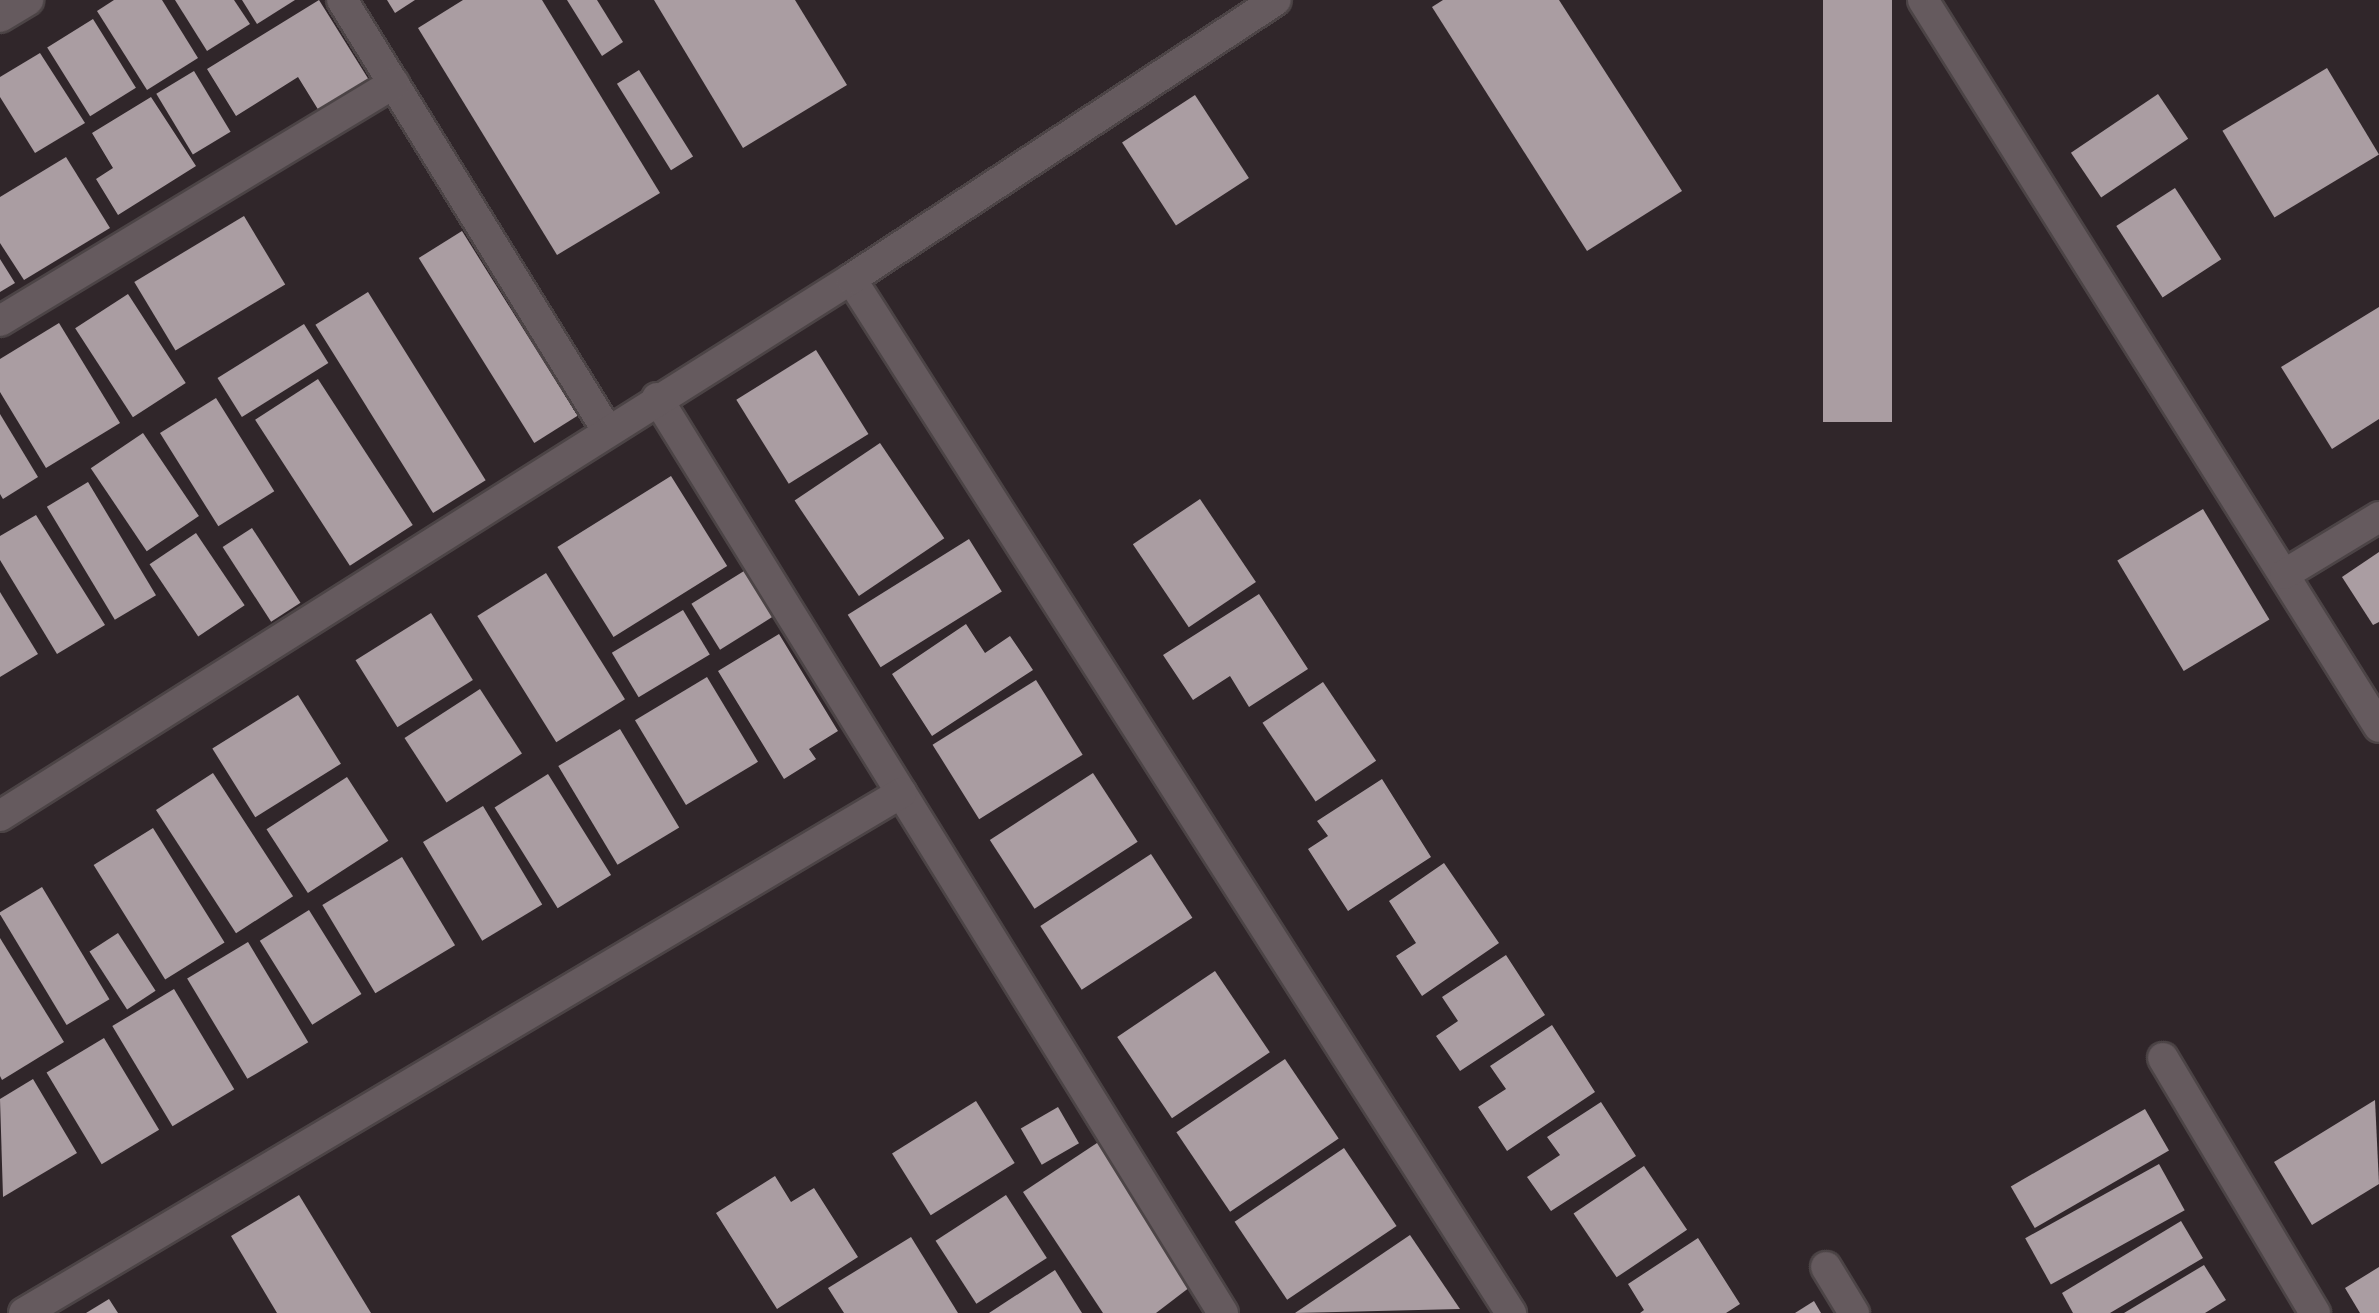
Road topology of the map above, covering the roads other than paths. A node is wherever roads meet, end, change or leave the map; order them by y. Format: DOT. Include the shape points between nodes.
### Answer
graph roads {
  1 [pos="28,0"];
  2 [pos="342,0"];
  3 [pos="1276,0"];
  4 [pos="1923,0"];
  5 [pos="0,17"];
  6 [pos="394,83"];
  7 [pos="850,279"];
  8 [pos="0,321"];
  9 [pos="657,398"];
  10 [pos="607,430"];
  11 [pos="2379,517"];
  12 [pos="2286,574"];
  13 [pos="2379,727"];
  14 [pos="901,794"];
  15 [pos="0,816"];
  16 [pos="2163,1058"];
  17 [pos="1826,1267"];
  18 [pos="24,1313"];
  19 [pos="1223,1313"];
  20 [pos="1511,1313"];
  21 [pos="1854,1313"];
  22 [pos="2315,1313"];
  1 -- 5 [label="street"];
  2 -- 6 [label="street"];
  3 -- 7 [label="street"];
  4 -- 12 [label="street"];
  6 -- 8 [label="street"];
  6 -- 10 [label="street"];
  7 -- 9 [label="street"];
  7 -- 20 [label="street"];
  9 -- 10 [label="street"];
  9 -- 14 [label="street"];
  10 -- 15 [label="street"];
  11 -- 12 [label="street"];
  12 -- 13 [label="street"];
  14 -- 18 [label="street"];
  14 -- 19 [label="street"];
  16 -- 22 [label="street"];
  17 -- 21 [label="street"];
}
